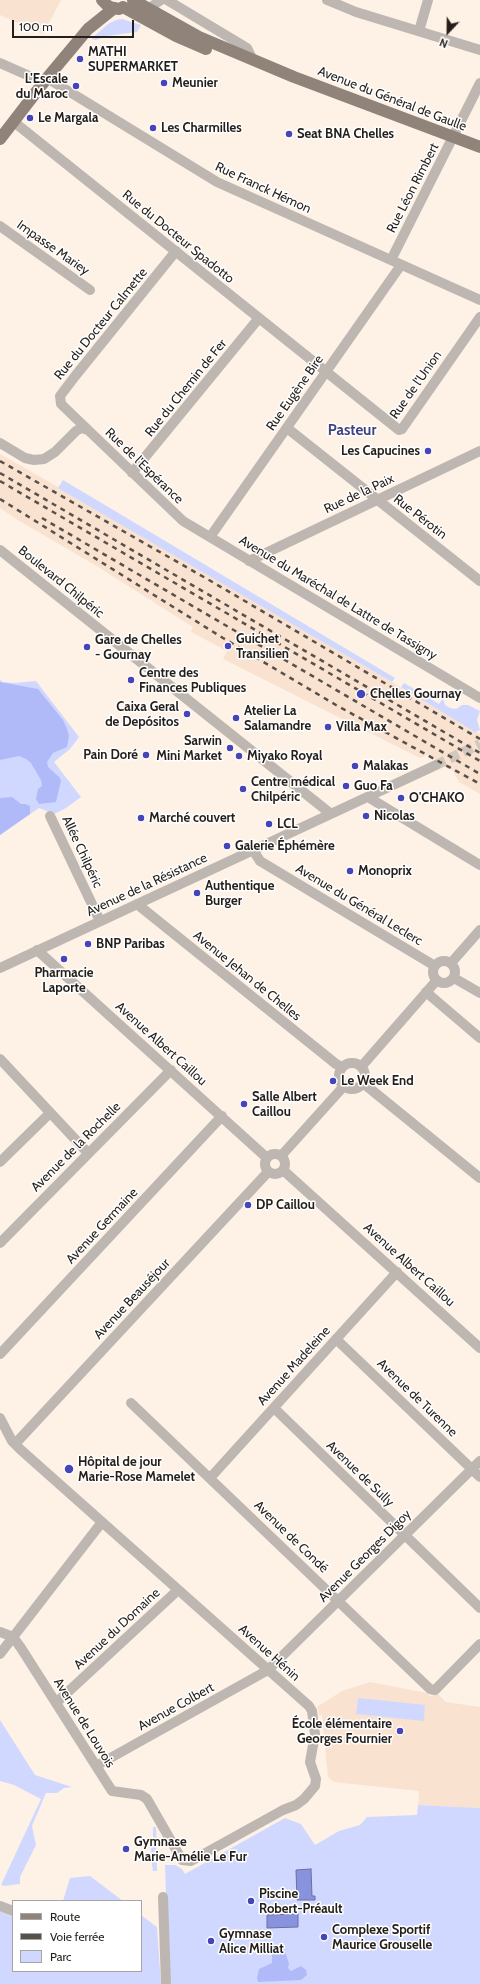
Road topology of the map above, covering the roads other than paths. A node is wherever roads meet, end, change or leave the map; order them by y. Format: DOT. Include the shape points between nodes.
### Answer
graph roads {
  1 [pos="102,0"];
  2 [pos="161,0"];
  3 [pos="167,0"];
  4 [pos="327,0"];
  5 [pos="428,0"];
  6 [pos="124,4"];
  7 [pos="148,9"];
  8 [pos="419,31"];
  9 [pos="480,50"];
  10 [pos="253,60"];
  11 [pos="0,63"];
  12 [pos="294,77"];
  13 [pos="45,80"];
  14 [pos="480,83"];
  15 [pos="14,122"];
  16 [pos="2,134"];
  17 [pos="453,137"];
  18 [pos="480,147"];
  19 [pos="0,226"];
  20 [pos="176,251"];
  21 [pos="391,260"];
  22 [pos="401,265"];
  23 [pos="90,290"];
  24 [pos="480,300"];
  25 [pos="480,316"];
  26 [pos="259,318"];
  27 [pos="326,372"];
  28 [pos="287,428"];
  29 [pos="88,430"];
  30 [pos="0,443"];
  31 [pos="480,451"];
  32 [pos="132,473"];
  33 [pos="378,500"];
  34 [pos="183,521"];
  35 [pos="210,537"];
  36 [pos="0,550"];
  37 [pos="249,561"];
  38 [pos="480,581"];
  39 [pos="480,698"];
  40 [pos="436,765"];
  41 [pos="368,797"];
  42 [pos="331,814"];
  43 [pos="50,816"];
  44 [pos="253,850"];
  45 [pos="480,865"];
  46 [pos="137,904"];
  47 [pos="100,921"];
  48 [pos="480,930"];
  49 [pos="37,950"];
  50 [pos="452,963"];
  51 [pos="435,966"];
  52 [pos="0,968"];
  53 [pos="454,978"];
  54 [pos="437,980"];
  55 [pos="426,992"];
  56 [pos="480,993"];
  57 [pos="480,1038"];
  58 [pos="0,1060"];
  59 [pos="362,1067"];
  60 [pos="342,1068"];
  61 [pos="171,1070"];
  62 [pos="363,1083"];
  63 [pos="344,1086"];
  64 [pos="50,1113"];
  65 [pos="222,1116"];
  66 [pos="88,1153"];
  67 [pos="281,1156"];
  68 [pos="267,1158"];
  69 [pos="0,1162"];
  70 [pos="284,1170"];
  71 [pos="268,1172"];
  72 [pos="480,1178"];
  73 [pos="0,1243"];
  74 [pos="397,1272"];
  75 [pos="336,1339"];
  76 [pos="480,1348"];
  77 [pos="0,1354"];
  78 [pos="131,1403"];
  79 [pos="274,1408"];
  80 [pos="0,1418"];
  81 [pos="15,1444"];
  82 [pos="480,1461"];
  83 [pos="472,1469"];
  84 [pos="480,1477"];
  85 [pos="210,1478"];
  86 [pos="102,1522"];
  87 [pos="404,1535"];
  88 [pos="178,1590"];
  89 [pos="338,1601"];
  90 [pos="480,1608"];
  91 [pos="0,1632"];
  92 [pos="13,1637"];
  93 [pos="480,1644"];
  94 [pos="0,1654"];
  95 [pos="268,1670"];
  96 [pos="56,1703"];
  97 [pos="96,1766"];
  98 [pos="155,1811"];
  99 [pos="163,1897"];
  100 [pos="0,1906"];
  101 [pos="12,1911"];
  102 [pos="166,1984"];
  1 -- 6 [label="main road" via="106,5"];
  2 -- 7 [label="street"];
  3 -- 10 [label="street, Avenue du Général de Gaulle" via="246,48"];
  4 -- 8 [label="street" via="356,12"];
  5 -- 8 [label="street"];
  6 -- 7 [label="main road, Avenue du Général de Gaulle"];
  6 -- 12 [label="main road, Avenue du Général de Gaulle" via="194,44 255,67"];
  6 -- 13 [label="main road" via="88,29"];
  7 -- 10 [label="main road, Avenue du Général de Gaulle" via="191,34"];
  8 -- 9 [label="street"];
  10 -- 12 [label="main road, Avenue du Général de Gaulle"];
  11 -- 13 [label="street, Rue Franck Hémon"];
  12 -- 17 [label="main road, Avenue du Général de Gaulle"];
  13 -- 15 [label="main road"];
  13 -- 21 [label="street, Rue Franck Hémon" via="217,182"];
  14 -- 17 [label="street, Rue Léon Rimbert"];
  15 -- 16 [label="main road"];
  15 -- 20 [label="street, Rue du Docteur Spadotto"];
  17 -- 18 [label="main road, Avenue du Général de Gaulle"];
  17 -- 21 [label="street, Rue Léon Rimbert"];
  19 -- 23 [label="street, Impasse Mariey"];
  20 -- 26 [label="street, Rue du Docteur Spadotto"];
  20 -- 29 [label="street, Rue du Docteur Calmette" via="60,396 63,406"];
  21 -- 22 [label="street, Rue Franck Hémon"];
  22 -- 24 [label="street, Rue Franck Hémon"];
  22 -- 27 [label="street, Rue Eugène Bire"];
  25 -- 27 [label="street, Rue de l'Union" via="401,430"];
  26 -- 27 [label="street, Rue du Docteur Spadotto"];
  26 -- 32 [label="street, Rue du Chemin de Fer"];
  27 -- 28 [label="street, Rue Eugène Bire"];
  28 -- 33 [label="street, Rue Pérotin"];
  28 -- 35 [label="street, Rue Eugène Bire"];
  29 -- 30 [label="street" via="81,428 76,431 44,459 25,458"];
  29 -- 32 [label="street, Rue de l'Espérance"];
  31 -- 33 [label="street, Rue de la Paix"];
  32 -- 34 [label="street, Rue de l'Espérance"];
  33 -- 37 [label="street, Rue de la Paix"];
  33 -- 38 [label="street, Rue Pérotin"];
  34 -- 35 [label="street, Avenue du Maréchal de Lattre de Tassigny"];
  35 -- 37 [label="street, Avenue du Maréchal de Lattre de Tassigny"];
  36 -- 42 [label="street, Boulevard Chilpéric"];
  37 -- 39 [label="street, Avenue du Maréchal de Lattre de Tassigny"];
  40 -- 41 [label="street, Avenue de la Résistance"];
  41 -- 42 [label="street, Avenue de la Résistance"];
  41 -- 45 [label="street"];
  42 -- 44 [label="street, Avenue de la Résistance"];
  43 -- 47 [label="street, Allée Chilpéric"];
  44 -- 46 [label="street, Avenue de la Résistance"];
  44 -- 51 [label="street, Avenue du Général Leclerc" via="260,860"];
  46 -- 47 [label="street, Avenue de la Résistance"];
  46 -- 60 [label="street, Avenue Jehan de Chelles"];
  47 -- 49 [label="street, Avenue de la Résistance"];
  48 -- 50 [label="street"];
  49 -- 52 [label="street, Avenue de la Résistance"];
  49 -- 61 [label="street, Avenue Albert Caillou"];
  50 -- 51 [label="street" via="444,961"];
  50 -- 53 [label="street"];
  51 -- 54 [label="street" via="433,973"];
  53 -- 54 [label="street" via="446,983"];
  53 -- 56 [label="street"];
  54 -- 55 [label="street"];
  55 -- 57 [label="street"];
  55 -- 59 [label="street"];
  58 -- 64 [label="street"];
  59 -- 60 [label="street" via="354,1063"];
  59 -- 62 [label="street" via="365,1075"];
  60 -- 63 [label="street" via="339,1075"];
  61 -- 65 [label="street, Avenue Albert Caillou"];
  61 -- 66 [label="street, Avenue de la Rochelle"];
  62 -- 63 [label="street" via="352,1089"];
  62 -- 72 [label="street"];
  63 -- 67 [label="street"];
  64 -- 66 [label="street"];
  64 -- 69 [label="street"];
  65 -- 68 [label="street, Avenue Albert Caillou"];
  65 -- 77 [label="street, Avenue Germaine"];
  66 -- 73 [label="street, Avenue de la Rochelle"];
  67 -- 68 [label="street" via="272,1154"];
  67 -- 70 [label="street" via="285,1161"];
  68 -- 71 [label="street" via="265,1165"];
  70 -- 71 [label="street" via="276,1174"];
  70 -- 74 [label="street, Avenue Albert Caillou"];
  71 -- 81 [label="street, Avenue Beauséjour"];
  74 -- 75 [label="street, Avenue Madeleine"];
  74 -- 76 [label="street, Avenue Albert Caillou"];
  75 -- 79 [label="street, Avenue Madeleine"];
  75 -- 83 [label="street, Avenue de Turenne"];
  78 -- 85 [label="street, Avenue de Condé"];
  79 -- 85 [label="street, Avenue Madeleine"];
  79 -- 87 [label="street, Avenue de Sully"];
  80 -- 81 [label="street, Avenue Hénin"];
  81 -- 86 [label="street, Avenue Hénin"];
  82 -- 83 [label="street, Avenue Georges Digoy"];
  83 -- 84 [label="street, Avenue de Turenne"];
  83 -- 87 [label="street, Avenue Georges Digoy"];
  85 -- 89 [label="street, Avenue de Condé"];
  86 -- 88 [label="street, Avenue Hénin"];
  86 -- 92 [label="street"];
  87 -- 89 [label="street, Avenue Georges Digoy"];
  87 -- 90 [label="street, Avenue de Sully"];
  88 -- 95 [label="street, Avenue Hénin"];
  88 -- 96 [label="street, Avenue du Domaine"];
  89 -- 93 [label="street, Avenue de Condé" via="431,1690 435,1690"];
  89 -- 95 [label="street, Avenue Georges Digoy"];
  91 -- 92 [label="street"];
  92 -- 94 [label="street"];
  92 -- 96 [label="street, Avenue de Louvois"];
  95 -- 97 [label="street, Avenue Colbert"];
  95 -- 98 [label="street, Avenue Hénin" via="312,1711 315,1734 310,1762 316,1782 304,1799 188,1862 182,1860"];
  96 -- 97 [label="street, Avenue de Louvois"];
  97 -- 98 [label="street, Avenue de Louvois" via="112,1791 141,1794"];
  99 -- 102 [label="street"];
  100 -- 101 [label="street"];
}
